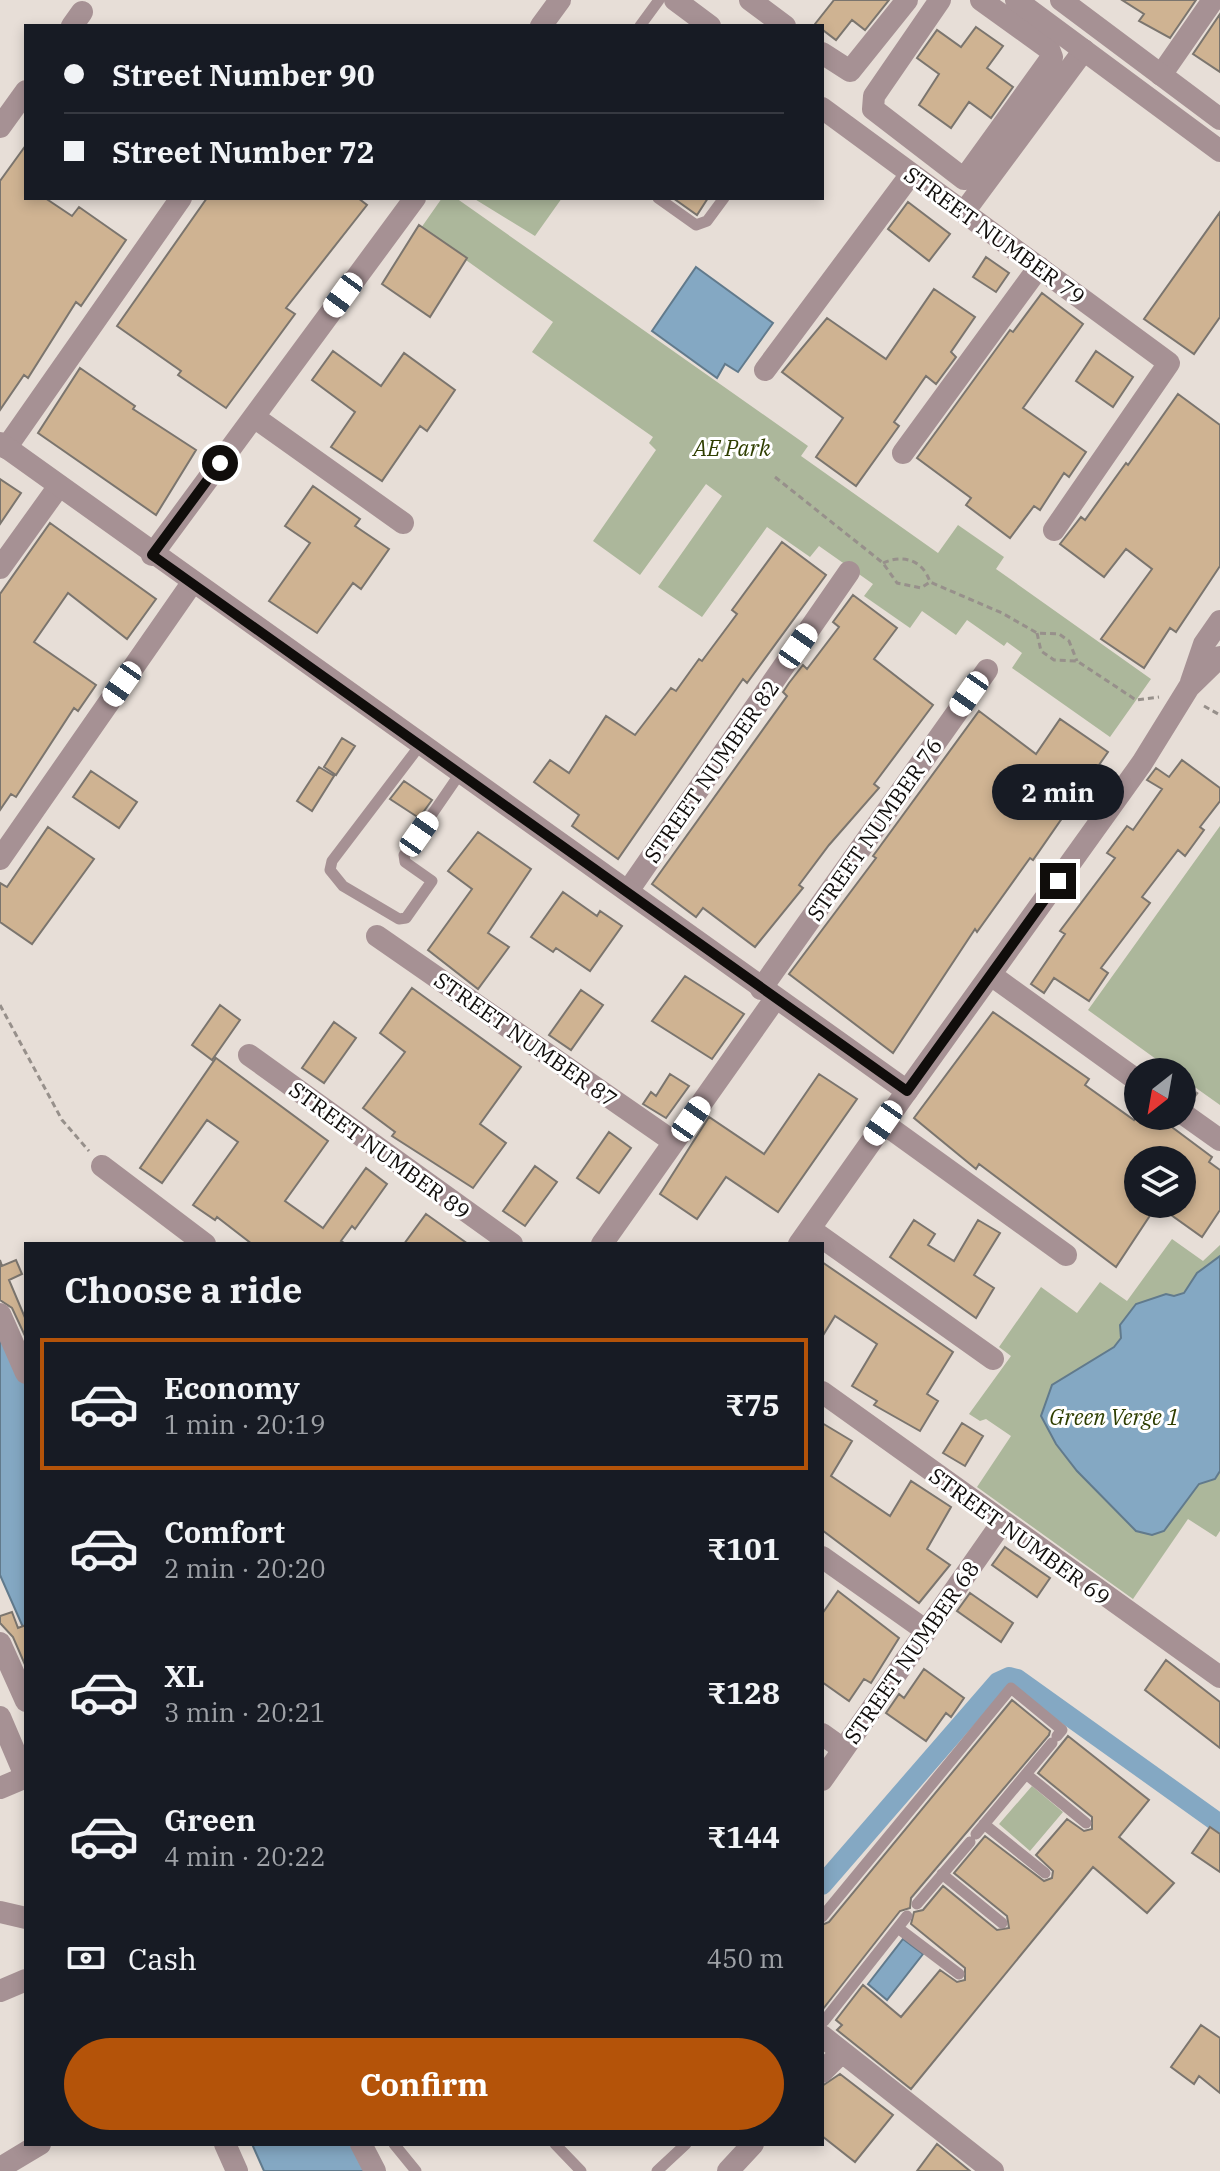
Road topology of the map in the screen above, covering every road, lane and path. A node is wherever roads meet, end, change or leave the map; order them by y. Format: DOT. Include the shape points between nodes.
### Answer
graph roads {
  1 [pos="560,0"];
  2 [pos="659,0"];
  3 [pos="675,0"];
  4 [pos="750,0"];
  5 [pos="907,0"];
  6 [pos="940,0"];
  7 [pos="981,0"];
  8 [pos="1016,0"];
  9 [pos="1061,0"];
  10 [pos="1213,0"];
  11 [pos="542,24"];
  12 [pos="641,24"];
  13 [pos="707,24"];
  14 [pos="782,24"];
  15 [pos="1084,50"];
  16 [pos="824,59"];
  17 [pos="1161,75"];
  18 [pos="24,94"];
  19 [pos="824,109"];
  20 [pos="1220,119"];
  21 [pos="0,127"];
  22 [pos="1220,151"];
  23 [pos="911,174"];
  24 [pos="973,184"];
  25 [pos="180,200"];
  26 [pos="414,200"];
  27 [pos="661,200"];
  28 [pos="723,200"];
  29 [pos="964,212"];
  30 [pos="1039,267"];
  31 [pos="765,370"];
  32 [pos="254,417"];
  33 [pos="3,445"];
  34 [pos="903,453"];
  35 [pos="775,477"];
  36 [pos="59,486"];
  37 [pos="403,523"];
  38 [pos="1054,530"];
  39 [pos="152,555"];
  40 [pos="883,563"];
  41 [pos="0,568"];
  42 [pos="849,572"];
  43 [pos="930,582"];
  44 [pos="192,583"];
  45 [pos="1220,621"];
  46 [pos="1037,633"];
  47 [pos="1220,657"];
  48 [pos="1077,661"];
  49 [pos="987,670"];
  50 [pos="1187,690"];
  51 [pos="1220,715"];
  52 [pos="421,744"];
  53 [pos="461,772"];
  54 [pos="0,859"];
  55 [pos="628,891"];
  56 [pos="377,936"];
  57 [pos="991,975"];
  58 [pos="768,994"];
  59 [pos="0,1005"];
  60 [pos="249,1055"];
  61 [pos="1124,1071"];
  62 [pos="907,1091"];
  63 [pos="883,1123"];
  64 [pos="1196,1123"];
  65 [pos="1220,1140"];
  66 [pos="674,1142"];
  67 [pos="102,1166"];
  68 [pos="804,1236"];
  69 [pos="202,1242"];
  70 [pos="509,1242"];
  71 [pos="603,1242"];
  72 [pos="824,1249"];
  73 [pos="1066,1255"];
  74 [pos="0,1314"];
  75 [pos="993,1359"];
  76 [pos="24,1368"];
  77 [pos="824,1393"];
  78 [pos="1001,1524"];
  79 [pos="824,1558"];
  80 [pos="925,1630"];
  81 [pos="0,1643"];
  82 [pos="1220,1677"];
  83 [pos="24,1697"];
  84 [pos="0,1717"];
  85 [pos="824,1735"];
  86 [pos="843,1749"];
  87 [pos="24,1772"];
  88 [pos="1026,1774"];
  89 [pos="824,1777"];
  90 [pos="24,1778"];
  91 [pos="0,1788"];
  92 [pos="1086,1823"];
  93 [pos="977,1833"];
  94 [pos="1045,1873"];
  95 [pos="942,1874"];
  96 [pos="917,1904"];
  97 [pos="824,1915"];
  98 [pos="907,1916"];
  99 [pos="1002,1923"];
  100 [pos="898,1928"];
  101 [pos="959,1974"];
  102 [pos="24,1981"];
  103 [pos="0,1991"];
  104 [pos="824,2021"];
  105 [pos="824,2038"];
  106 [pos="840,2054"];
  107 [pos="824,2070"];
  108 [pos="37,2146"];
  109 [pos="226,2146"];
  110 [pos="362,2146"];
  111 [pos="396,2146"];
  112 [pos="557,2146"];
  113 [pos="684,2146"];
  114 [pos="751,2146"];
  115 [pos="0,2168"];
  116 [pos="237,2171"];
  117 [pos="375,2171"];
  118 [pos="416,2171"];
  119 [pos="581,2171"];
  120 [pos="657,2171"];
  121 [pos="728,2171"];
  122 [pos="993,2171"];
  1 -- 11 [label="street"];
  2 -- 12 [label="lane"];
  3 -- 13 [label="street"];
  4 -- 14 [label="street"];
  5 -- 16 [label="street" via="850,71"];
  6 -- 24 [label="street" via="874,96 873,109"];
  7 -- 24 [label="street" via="1049,49 1052,57"];
  8 -- 15 [label="street"];
  9 -- 17 [label="street"];
  10 -- 17 [label="street"];
  15 -- 22 [label="street"];
  15 -- 24 [label="street"];
  17 -- 20 [label="street"];
  18 -- 21 [label="street"];
  19 -- 23 [label="street, STREET NUMBER 79"];
  23 -- 29 [label="street, STREET NUMBER 79"];
  23 -- 31 [label="street"];
  24 -- 29 [label="street"];
  25 -- 33 [label="street"];
  26 -- 32 [label="street"];
  27 -- 28 [label="lane" via="696,225 707,221"];
  29 -- 30 [label="street, STREET NUMBER 79"];
  30 -- 34 [label="street"];
  30 -- 38 [label="street, STREET NUMBER 79" via="1168,362"];
  32 -- 37 [label="street"];
  32 -- 39 [label="street"];
  33 -- 36 [label="street"];
  35 -- 40 [label="path"];
  36 -- 39 [label="street"];
  36 -- 41 [label="street"];
  39 -- 44 [label="street"];
  40 -- 43 [label="path" via="894,558 914,562"];
  40 -- 43 [label="path" via="897,583 921,588"];
  42 -- 55 [label="street, STREET NUMBER 82"];
  43 -- 46 [label="path"];
  44 -- 52 [label="street"];
  44 -- 54 [label="street"];
  45 -- 50 [label="street" via="1204,644"];
  46 -- 48 [label="path" via="1059,634 1069,641"];
  46 -- 48 [label="path" via="1041,651 1049,658"];
  47 -- 50 [label="street"];
  48 -- 50 [label="path" via="1136,700"];
  49 -- 58 [label="street, STREET NUMBER 76"];
  50 -- 51 [label="path"];
  50 -- 57 [label="street" via="1142,763"];
  52 -- 53 [label="street"];
  52 -- 53 [label="lane" via="332,861 330,870 343,886 399,919 406,918 432,881 405,862 404,855"];
  53 -- 55 [label="street"];
  55 -- 58 [label="street"];
  56 -- 66 [label="street, STREET NUMBER 87"];
  57 -- 61 [label="street"];
  57 -- 62 [label="street"];
  58 -- 62 [label="street"];
  58 -- 66 [label="street, STREET NUMBER 76"];
  59 -- 67 [label="path" via="62,1120"];
  60 -- 70 [label="street, STREET NUMBER 89"];
  62 -- 63 [label="street"];
  63 -- 68 [label="street"];
  63 -- 73 [label="street"];
  64 -- 65 [label="street"];
  66 -- 71 [label="street, STREET NUMBER 76"];
  67 -- 69 [label="street"];
  72 -- 75 [label="street"];
  74 -- 76 [label="street"];
  77 -- 78 [label="street, STREET NUMBER 69"];
  78 -- 80 [label="street, STREET NUMBER 68"];
  78 -- 82 [label="street, STREET NUMBER 69"];
  79 -- 80 [label="street"];
  80 -- 86 [label="street, STREET NUMBER 68"];
  81 -- 83 [label="street"];
  84 -- 87 [label="street"];
  85 -- 86 [label="street"];
  86 -- 89 [label="street, STREET NUMBER 68"];
  88 -- 92 [label="lane"];
  88 -- 93 [label="lane"];
  88 -- 97 [label="lane" via="1062,1730 1011,1688"];
  90 -- 91 [label="street"];
  93 -- 94 [label="lane"];
  93 -- 95 [label="lane"];
  95 -- 96 [label="lane"];
  95 -- 99 [label="lane"];
  98 -- 100 [label="lane"];
  100 -- 101 [label="lane"];
  100 -- 104 [label="lane"];
  102 -- 103 [label="street"];
  105 -- 106 [label="street"];
  106 -- 107 [label="street"];
  106 -- 122 [label="street"];
  108 -- 115 [label="street"];
  109 -- 116 [label="street"];
  110 -- 117 [label="street"];
  111 -- 118 [label="lane"];
  112 -- 119 [label="lane"];
  113 -- 120 [label="lane"];
  114 -- 121 [label="street"];
}
